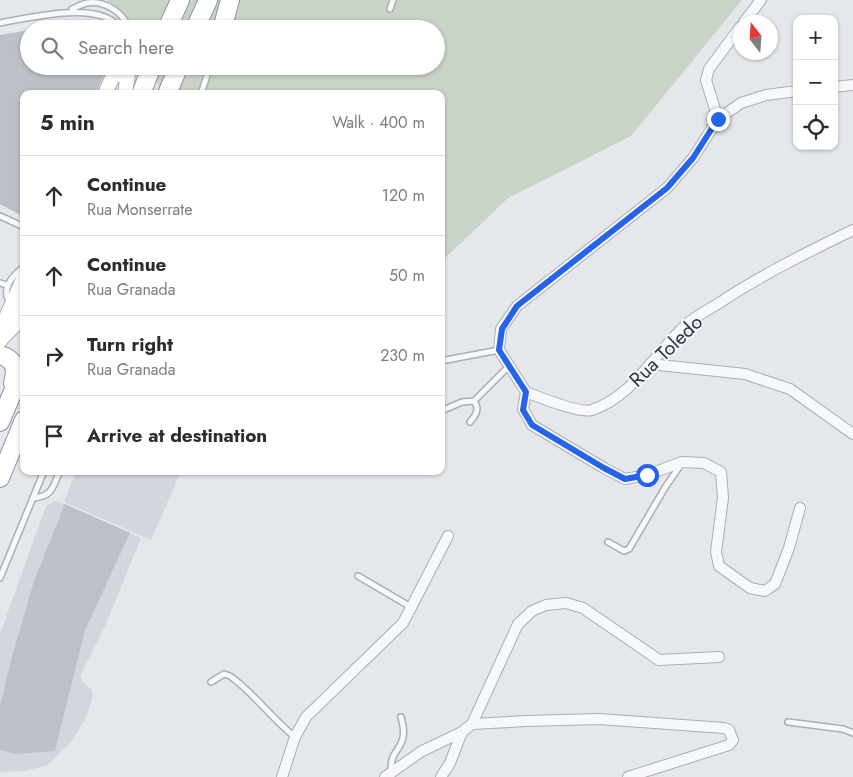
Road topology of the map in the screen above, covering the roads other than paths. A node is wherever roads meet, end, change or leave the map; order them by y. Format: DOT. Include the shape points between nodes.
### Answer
graph roads {
  1 [pos="180,0"];
  2 [pos="208,0"];
  3 [pos="230,0"];
  4 [pos="237,0"];
  5 [pos="393,0"];
  6 [pos="761,0"];
  7 [pos="390,9"];
  8 [pos="72,10"];
  9 [pos="749,15"];
  10 [pos="113,20"];
  11 [pos="125,20"];
  12 [pos="171,20"];
  13 [pos="200,20"];
  14 [pos="226,20"];
  15 [pos="228,20"];
  16 [pos="0,23"];
  17 [pos="733,36"];
  18 [pos="114,75"];
  19 [pos="128,75"];
  20 [pos="148,75"];
  21 [pos="175,75"];
  22 [pos="207,75"];
  23 [pos="853,85"];
  24 [pos="838,87"];
  25 [pos="106,90"];
  26 [pos="126,90"];
  27 [pos="143,90"];
  28 [pos="169,90"];
  29 [pos="201,90"];
  30 [pos="793,92"];
  31 [pos="718,119"];
  32 [pos="0,216"];
  33 [pos="20,225"];
  34 [pos="853,230"];
  35 [pos="20,272"];
  36 [pos="0,283"];
  37 [pos="8,285"];
  38 [pos="18,306"];
  39 [pos="0,345"];
  40 [pos="499,350"];
  41 [pos="445,360"];
  42 [pos="650,364"];
  43 [pos="508,367"];
  44 [pos="20,375"];
  45 [pos="526,392"];
  46 [pos="10,396"];
  47 [pos="474,401"];
  48 [pos="445,409"];
  49 [pos="0,422"];
  50 [pos="470,422"];
  51 [pos="20,430"];
  52 [pos="853,434"];
  53 [pos="682,462"];
  54 [pos="42,475"];
  55 [pos="58,475"];
  56 [pos="0,478"];
  57 [pos="33,498"];
  58 [pos="800,508"];
  59 [pos="448,536"];
  60 [pos="608,542"];
  61 [pos="358,576"];
  62 [pos="0,578"];
  63 [pos="411,607"];
  64 [pos="719,657"];
  65 [pos="211,682"];
  66 [pos="401,717"];
  67 [pos="788,722"];
  68 [pos="472,724"];
  69 [pos="462,732"];
  70 [pos="853,732"];
  71 [pos="295,737"];
  72 [pos="388,774"];
  73 [pos="282,777"];
  74 [pos="441,777"];
  75 [pos="628,777"];
  1 -- 12 [label="highway"];
  2 -- 13 [label="highway"];
  3 -- 14 [label="highway"];
  4 -- 15 [label="lane"];
  5 -- 7 [label="lane"];
  6 -- 9 [label="street"];
  8 -- 10 [label="lane" via="104,14"];
  8 -- 11 [label="lane" via="87,3 97,3 106,5"];
  8 -- 16 [label="lane"];
  17 -- 31 [label="street" via="709,68 706,80"];
  18 -- 25 [label="street"];
  19 -- 26 [label="street"];
  20 -- 27 [label="highway"];
  21 -- 28 [label="highway"];
  22 -- 29 [label="lane"];
  23 -- 24 [label="street"];
  30 -- 31 [label="street" via="741,103"];
  31 -- 40 [label="street" via="693,158 667,188 517,306 502,329"];
  32 -- 33 [label="lane"];
  34 -- 42 [label="street, Rua Toledo" via="739,289 688,324"];
  35 -- 37 [label="lane"];
  36 -- 37 [label="lane"];
  37 -- 38 [label="lane" via="6,294"];
  38 -- 39 [label="street" via="14,326"];
  39 -- 46 [label="highway" via="15,369"];
  40 -- 41 [label="lane"];
  40 -- 43 [label="street"];
  42 -- 45 [label="street, Rua Toledo" via="611,401 590,411 563,406"];
  42 -- 52 [label="street" via="745,374 790,389"];
  43 -- 45 [label="street"];
  43 -- 47 [label="lane"];
  44 -- 46 [label="highway"];
  45 -- 53 [label="street" via="523,410 532,425 625,479"];
  46 -- 49 [label="highway"];
  47 -- 48 [label="lane"];
  47 -- 50 [label="lane" via="477,410"];
  51 -- 56 [label="highway"];
  53 -- 58 [label="street" via="704,463 721,472 723,498 716,552 719,566 750,588 765,590 775,584"];
  53 -- 60 [label="lane" via="629,549 624,551"];
  54 -- 57 [label="lane"];
  55 -- 57 [label="lane" via="49,493"];
  57 -- 62 [label="lane"];
  59 -- 63 [label="street"];
  61 -- 63 [label="lane"];
  63 -- 71 [label="street" via="403,623 306,717"];
  64 -- 68 [label="street" via="659,660 583,608 566,602 546,605 532,611 518,624"];
  65 -- 71 [label="lane" via="224,674 230,676"];
  66 -- 72 [label="lane" via="402,741 391,760"];
  67 -- 70 [label="lane"];
  68 -- 69 [label="street"];
  68 -- 75 [label="street" via="599,719 724,728 732,734 733,740 729,745"];
  69 -- 72 [label="street" via="422,751"];
  69 -- 74 [label="street"];
  71 -- 73 [label="street"];
}
